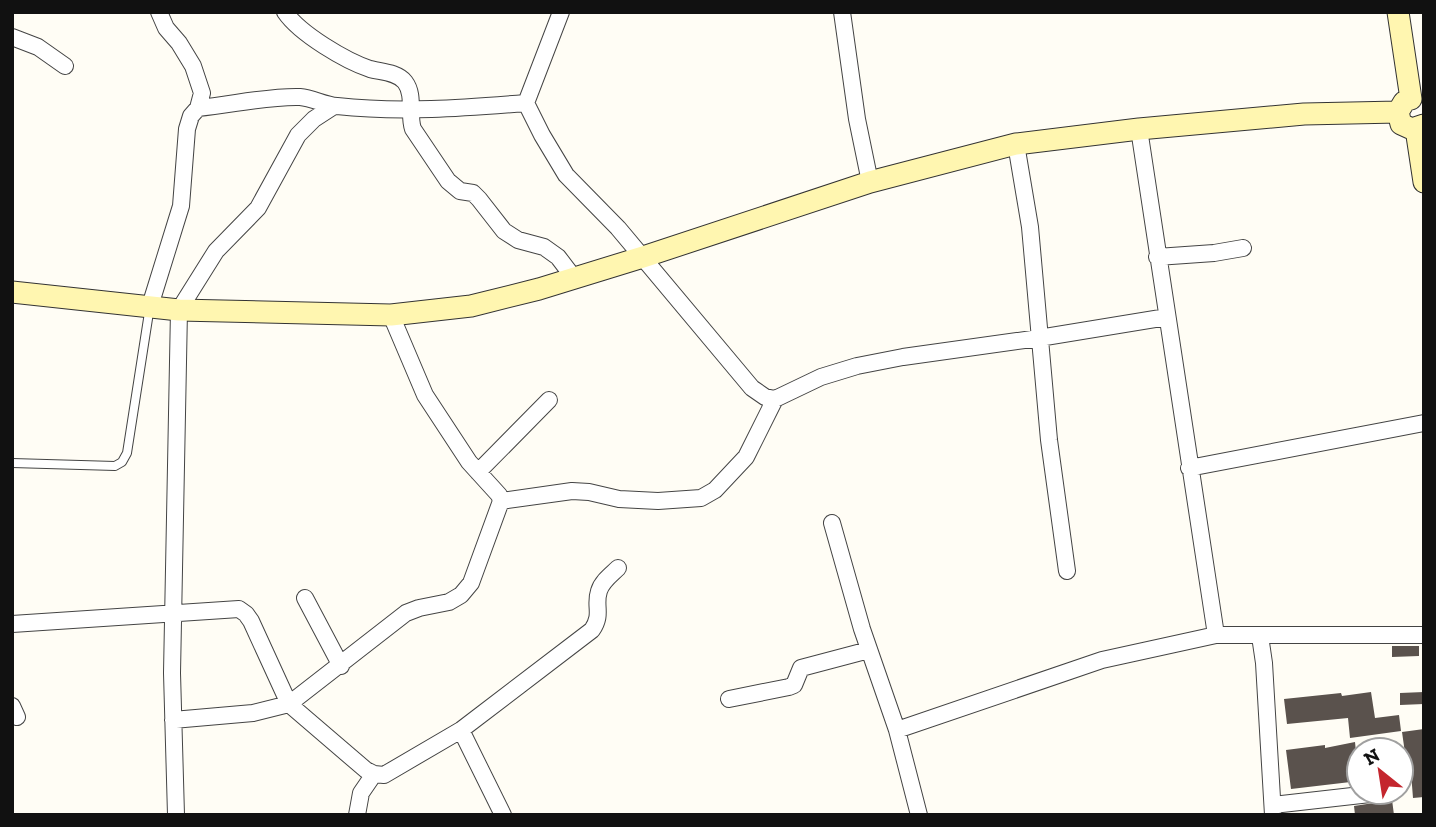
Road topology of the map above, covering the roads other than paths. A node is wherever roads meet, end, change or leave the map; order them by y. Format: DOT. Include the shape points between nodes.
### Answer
graph roads {
  1 [pos="159,12"];
  2 [pos="285,12"];
  3 [pos="561,12"];
  4 [pos="842,12"];
  5 [pos="1398,12"];
  6 [pos="12,37"];
  7 [pos="65,66"];
  8 [pos="526,103"];
  9 [pos="1411,105"];
  10 [pos="334,106"];
  11 [pos="198,108"];
  12 [pos="411,110"];
  13 [pos="1420,127"];
  14 [pos="1139,129"];
  15 [pos="1016,144"];
  16 [pos="870,182"];
  17 [pos="1424,182"];
  18 [pos="1243,248"];
  19 [pos="643,257"];
  20 [pos="1157,257"];
  21 [pos="574,278"];
  22 [pos="12,292"];
  23 [pos="150,306"];
  24 [pos="179,310"];
  25 [pos="391,315"];
  26 [pos="1167,317"];
  27 [pos="1039,338"];
  28 [pos="775,398"];
  29 [pos="549,400"];
  30 [pos="1424,424"];
  31 [pos="12,463"];
  32 [pos="1189,468"];
  33 [pos="478,471"];
  34 [pos="501,500"];
  35 [pos="832,523"];
  36 [pos="618,568"];
  37 [pos="1067,570"];
  38 [pos="305,598"];
  39 [pos="174,614"];
  40 [pos="12,624"];
  41 [pos="1216,635"];
  42 [pos="1424,635"];
  43 [pos="1260,636"];
  44 [pos="869,650"];
  45 [pos="341,666"];
  46 [pos="729,699"];
  47 [pos="289,704"];
  48 [pos="173,720"];
  49 [pos="461,730"];
  50 [pos="897,730"];
  51 [pos="374,774"];
  52 [pos="1345,798"];
  53 [pos="1273,810"];
  54 [pos="176,815"];
  55 [pos="357,815"];
  56 [pos="503,815"];
  57 [pos="919,815"];
  1 -- 11 [label="street" via="193,66 202,93"];
  2 -- 12 [label="street" via="349,60 405,82"];
  3 -- 8 [label="street"];
  4 -- 16 [label="street"];
  5 -- 9 [label="street"];
  6 -- 7 [label="street" via="38,47"];
  8 -- 12 [label="street"];
  8 -- 19 [label="street" via="566,175"];
  9 -- 13 [label="street" via="1399,120 1404,127"];
  9 -- 14 [label="street"];
  10 -- 11 [label="street" via="304,97"];
  10 -- 12 [label="street"];
  10 -- 24 [label="street" via="298,135 258,208 216,251"];
  11 -- 23 [label="street" via="187,129 181,206"];
  12 -- 21 [label="street" via="413,129 448,181 479,199 504,231 558,257"];
  13 -- 17 [label="street"];
  14 -- 15 [label="street"];
  14 -- 20 [label="street"];
  15 -- 16 [label="street"];
  15 -- 27 [label="street" via="1030,227"];
  16 -- 19 [label="street"];
  18 -- 20 [label="street"];
  19 -- 21 [label="street"];
  19 -- 28 [label="street" via="752,388"];
  20 -- 26 [label="street"];
  21 -- 25 [label="street" via="471,306"];
  22 -- 23 [label="street"];
  23 -- 24 [label="street"];
  23 -- 31 [label="lane" via="122,462 115,466"];
  24 -- 25 [label="street"];
  24 -- 39 [label="street"];
  25 -- 33 [label="street" via="425,396"];
  26 -- 27 [label="street"];
  26 -- 32 [label="street"];
  27 -- 28 [label="street" via="857,366"];
  27 -- 37 [label="street"];
  28 -- 34 [label="street" via="746,457 715,490 701,498 619,499 572,491"];
  29 -- 33 [label="street"];
  30 -- 32 [label="street"];
  32 -- 41 [label="street"];
  33 -- 34 [label="street"];
  34 -- 45 [label="street" via="466,589 449,602 406,613"];
  35 -- 44 [label="street"];
  36 -- 49 [label="street" via="599,591 598,621 592,630"];
  38 -- 45 [label="street"];
  39 -- 40 [label="street"];
  39 -- 47 [label="street" via="239,609 246,614"];
  39 -- 48 [label="street"];
  41 -- 43 [label="street"];
  41 -- 50 [label="street" via="1102,660"];
  42 -- 43 [label="street"];
  43 -- 53 [label="street"];
  44 -- 46 [label="street" via="802,668 789,687"];
  44 -- 50 [label="street"];
  45 -- 47 [label="street"];
  47 -- 48 [label="street" via="253,713"];
  47 -- 51 [label="street"];
  48 -- 54 [label="street"];
  49 -- 51 [label="street" via="384,775"];
  49 -- 56 [label="street"];
  50 -- 57 [label="street"];
  51 -- 55 [label="street" via="361,793"];
  52 -- 53 [label="street"];
}
